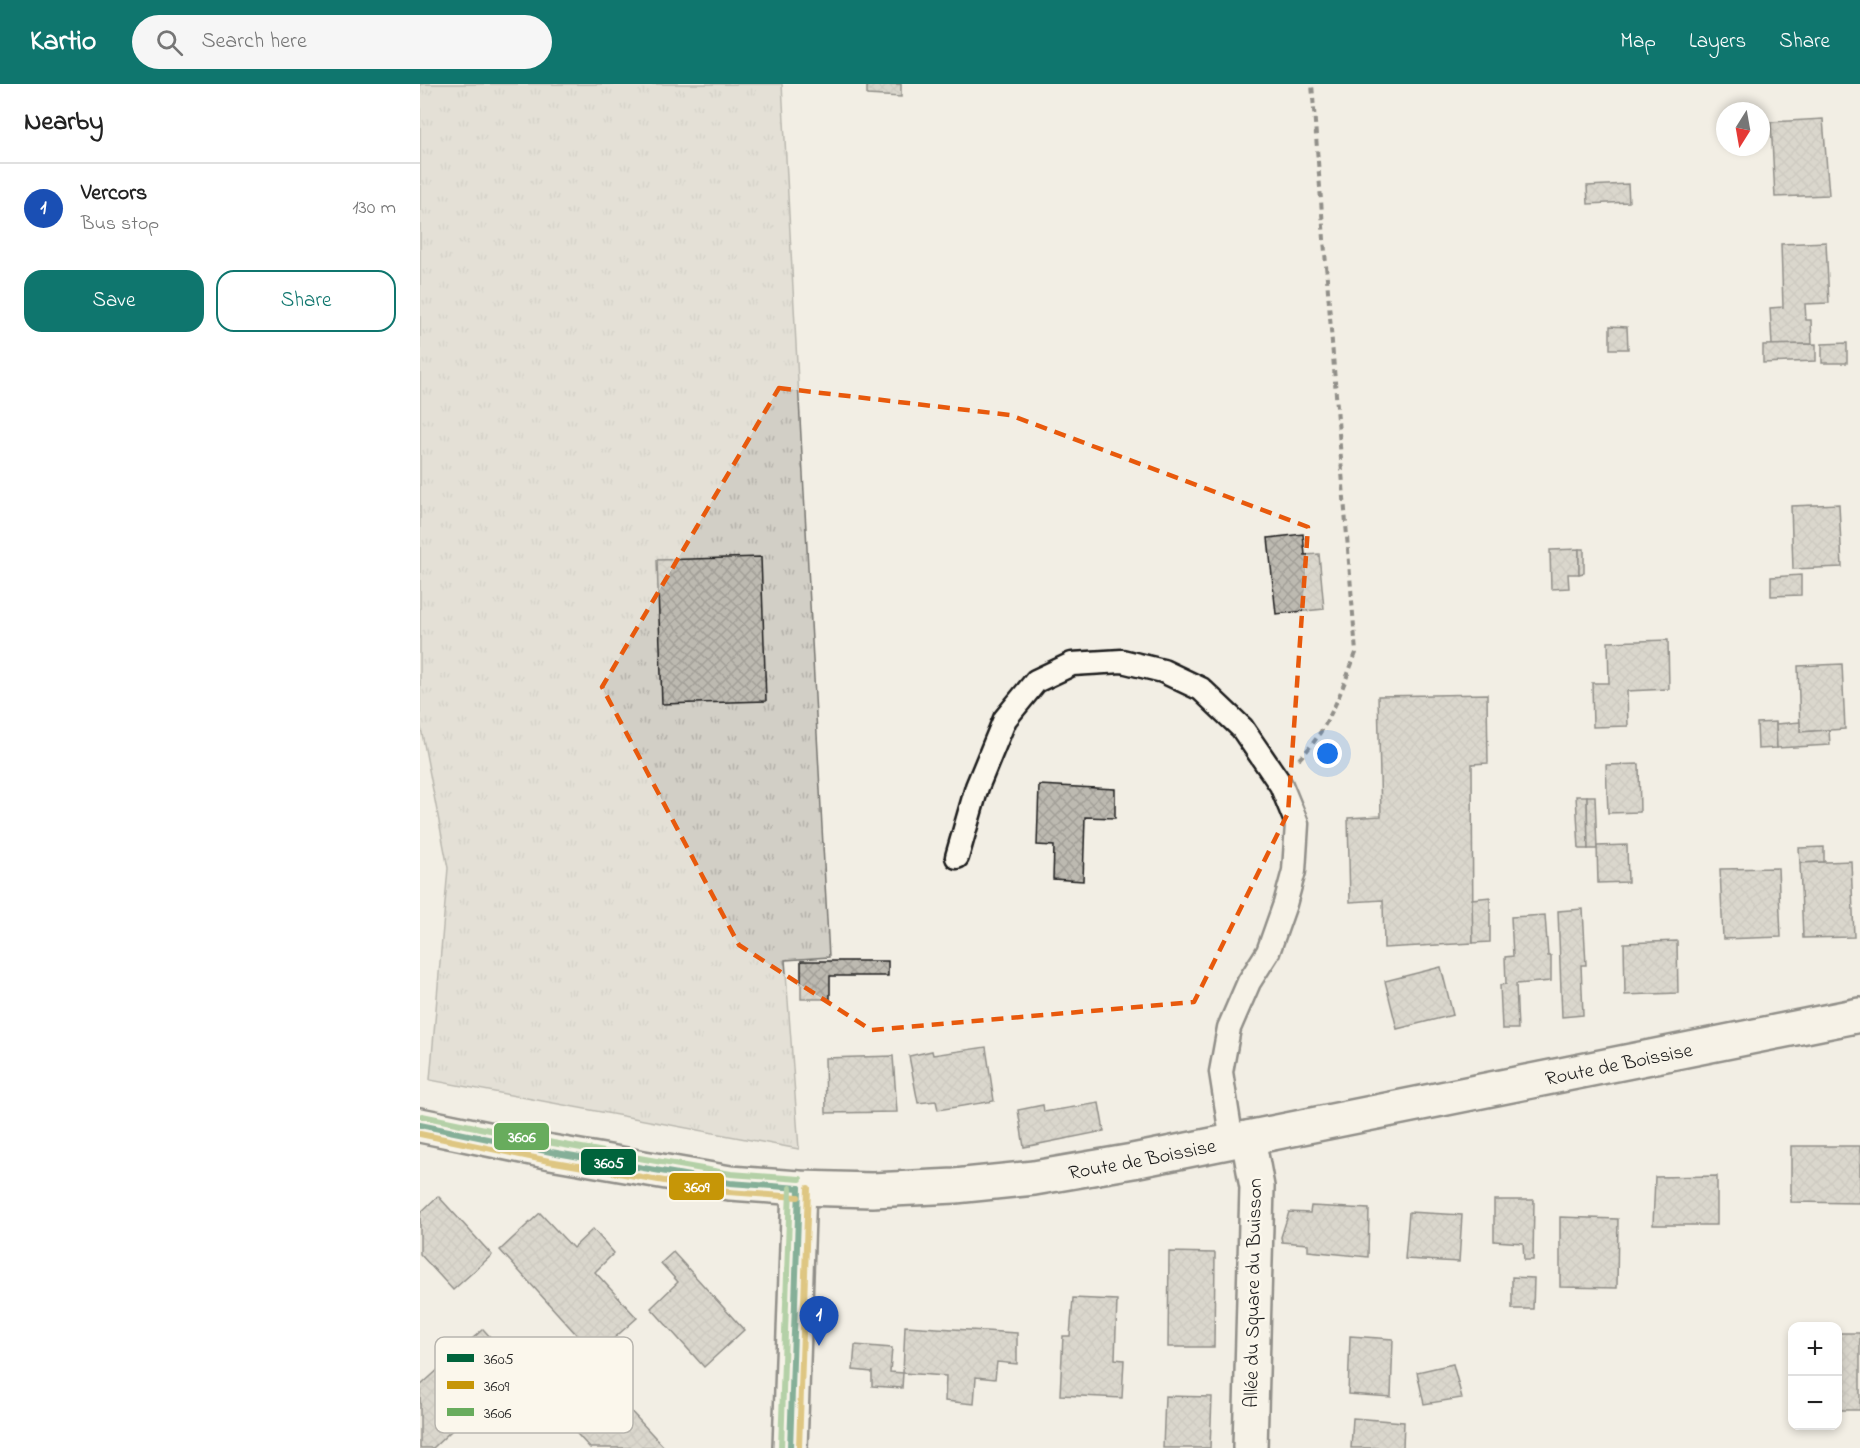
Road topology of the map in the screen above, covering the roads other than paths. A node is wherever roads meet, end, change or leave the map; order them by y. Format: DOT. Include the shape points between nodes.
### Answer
graph roads {
  1 [pos="957,857"];
  2 [pos="1860,1016"];
  3 [pos="420,1125"];
  4 [pos="1240,1140"];
  5 [pos="799,1188"];
  6 [pos="790,1448"];
  7 [pos="1250,1448"];
  1 -- 4 [label="lane" via="977,787 1005,719 1036,681 1072,664 1122,661 1163,671 1201,689 1242,728 1281,785 1297,824 1294,871 1268,952 1249,982 1229,1028 1221,1072"];
  2 -- 4 [label="street, Route de Boissise"];
  3 -- 5 [label="street, Route de Boissise" via="730,1183"];
  4 -- 5 [label="street, Route de Boissise" via="1034,1178 872,1190"];
  4 -- 7 [label="street, Allée du Square du Buisson" via="1257,1187"];
  5 -- 6 [label="street"];
}
